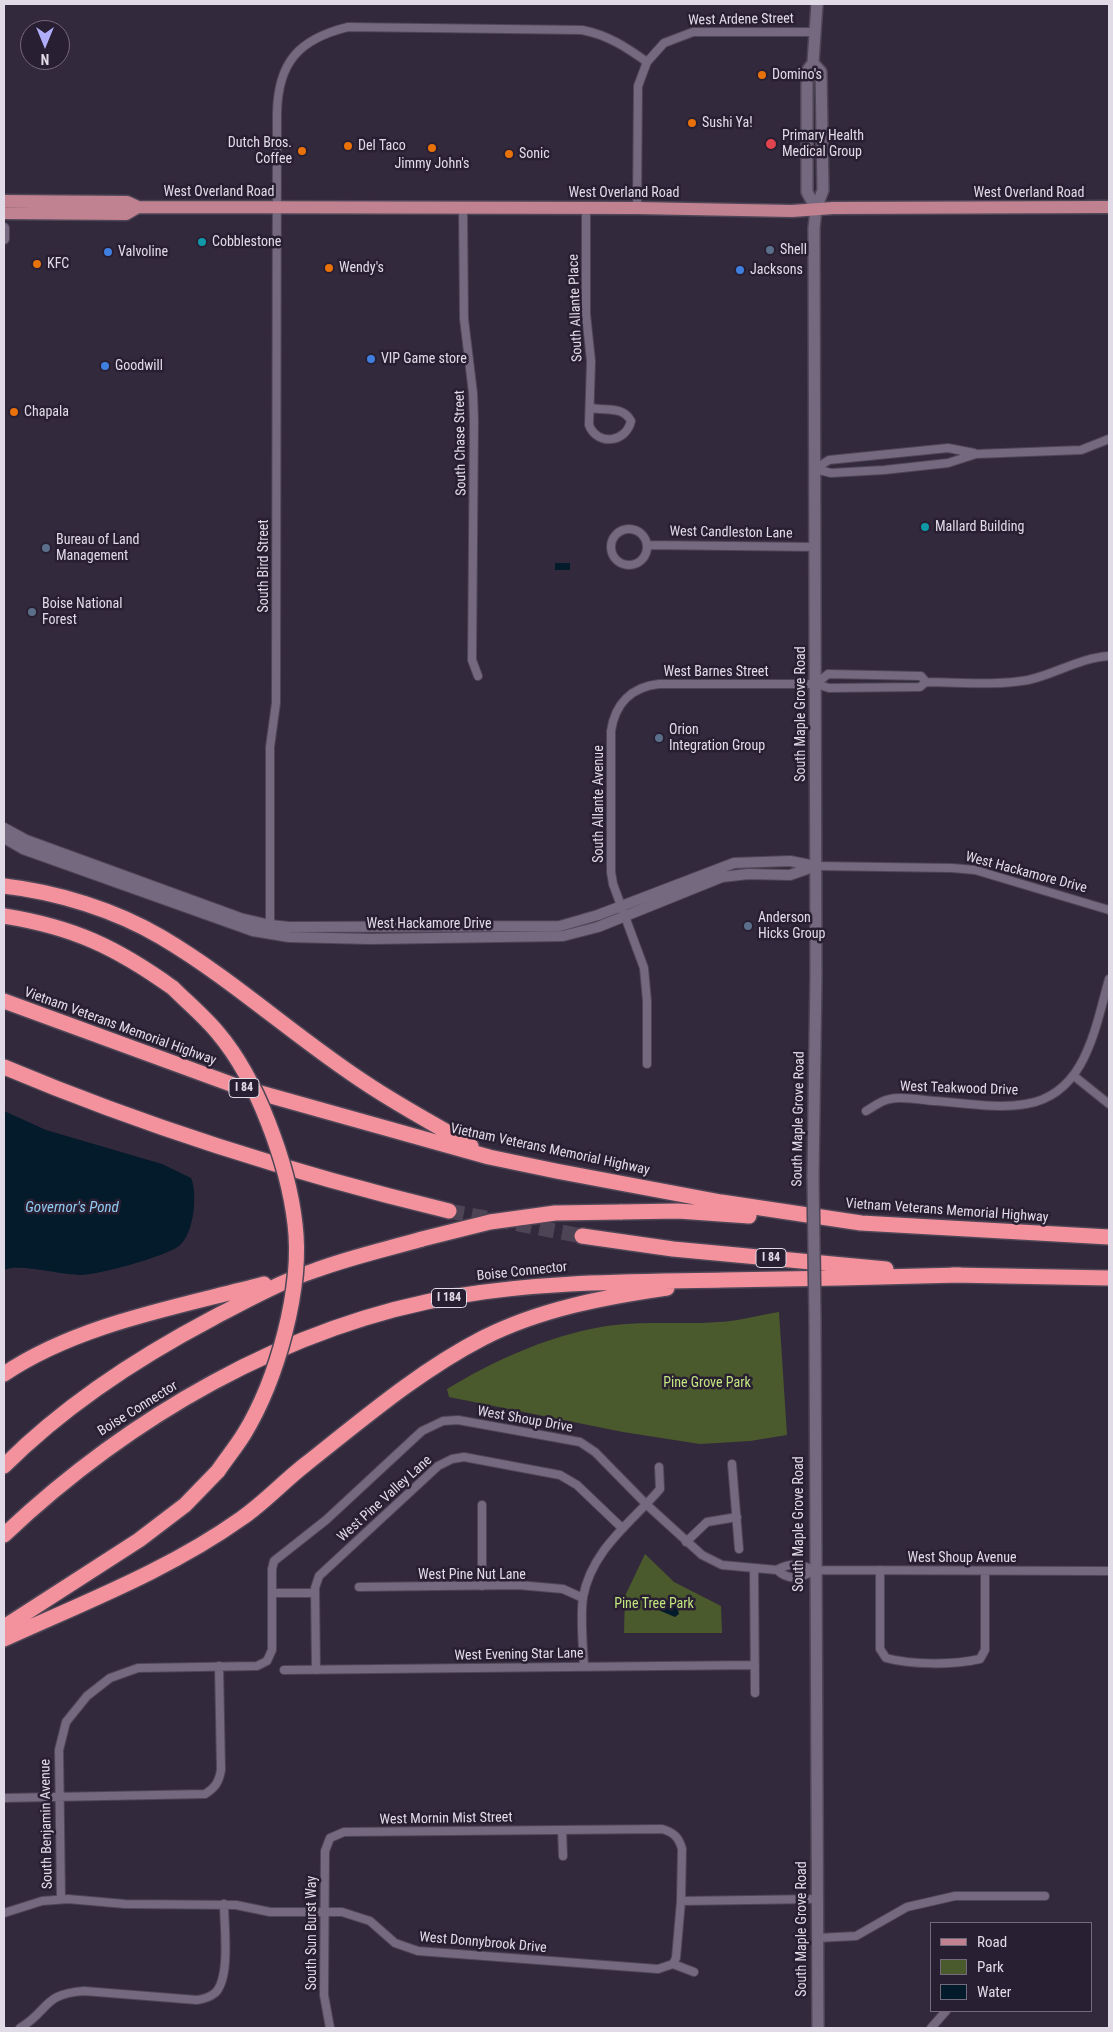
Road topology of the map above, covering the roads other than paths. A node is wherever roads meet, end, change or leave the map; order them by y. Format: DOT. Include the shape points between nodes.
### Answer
graph roads {
  1 [pos="817,4"];
  2 [pos="814,32"];
  3 [pos="647,62"];
  4 [pos="813,63"];
  5 [pos="4,201"];
  6 [pos="138,207"];
  7 [pos="276,207"];
  8 [pos="1109,207"];
  9 [pos="463,208"];
  10 [pos="586,208"];
  11 [pos="637,208"];
  12 [pos="816,210"];
  13 [pos="4,213"];
  14 [pos="4,228"];
  15 [pos="4,239"];
  16 [pos="591,408"];
  17 [pos="1108,440"];
  18 [pos="976,454"];
  19 [pos="815,469"];
  20 [pos="647,545"];
  21 [pos="816,547"];
  22 [pos="1109,656"];
  23 [pos="478,676"];
  24 [pos="926,682"];
  25 [pos="816,684"];
  26 [pos="622,702"];
  27 [pos="4,828"];
  28 [pos="4,838"];
  29 [pos="45,852"];
  30 [pos="816,866"];
  31 [pos="4,886"];
  32 [pos="162,893"];
  33 [pos="622,906"];
  34 [pos="1109,910"];
  35 [pos="4,916"];
  36 [pos="626,916"];
  37 [pos="270,925"];
  38 [pos="1109,979"];
  39 [pos="4,1001"];
  40 [pos="647,1064"];
  41 [pos="4,1067"];
  42 [pos="1074,1076"];
  43 [pos="1109,1104"];
  44 [pos="866,1111"];
  45 [pos="490,1156"];
  46 [pos="449,1211"];
  47 [pos="861,1223"];
  48 [pos="582,1236"];
  49 [pos="1109,1238"];
  50 [pos="316,1270"];
  51 [pos="960,1275"];
  52 [pos="1109,1278"];
  53 [pos="724,1280"];
  54 [pos="4,1374"];
  55 [pos="732,1464"];
  56 [pos="4,1466"];
  57 [pos="659,1468"];
  58 [pos="482,1505"];
  59 [pos="647,1505"];
  60 [pos="737,1517"];
  61 [pos="622,1528"];
  62 [pos="4,1535"];
  63 [pos="686,1542"];
  64 [pos="740,1549"];
  65 [pos="754,1569"];
  66 [pos="777,1570"];
  67 [pos="814,1570"];
  68 [pos="880,1570"];
  69 [pos="985,1571"];
  70 [pos="1109,1571"];
  71 [pos="482,1586"];
  72 [pos="359,1588"];
  73 [pos="272,1593"];
  74 [pos="315,1593"];
  75 [pos="583,1598"];
  76 [pos="4,1627"];
  77 [pos="4,1639"];
  78 [pos="755,1665"];
  79 [pos="219,1666"];
  80 [pos="584,1666"];
  81 [pos="284,1670"];
  82 [pos="316,1670"];
  83 [pos="755,1693"];
  84 [pos="4,1798"];
  85 [pos="59,1798"];
  86 [pos="562,1830"];
  87 [pos="330,1838"];
  88 [pos="563,1856"];
  89 [pos="1045,1896"];
  90 [pos="61,1899"];
  91 [pos="816,1899"];
  92 [pos="681,1901"];
  93 [pos="224,1904"];
  94 [pos="325,1912"];
  95 [pos="4,1913"];
  96 [pos="817,1938"];
  97 [pos="673,1964"];
  98 [pos="694,1972"];
  99 [pos="945,2012"];
  100 [pos="20,2028"];
  101 [pos="330,2028"];
  102 [pos="818,2028"];
  103 [pos="930,2028"];
  1 -- 2 [label="main road, South Maple Grove Road"];
  2 -- 3 [label="street, West Ardene Street" via="693,32 664,43"];
  2 -- 4 [label="main road, South Maple Grove Road"];
  3 -- 7 [label="street, South Bird Street" via="600,33 555,28 348,27 320,36 303,47 281,75 277,92"];
  3 -- 11 [label="street" via="638,86"];
  4 -- 12 [label="main road, South Maple Grove Road" via="807,72 807,192"];
  4 -- 12 [label="main road, South Maple Grove Road" via="821,72 822,110 823,190"];
  5 -- 6 [label="main road, West Overland Road" via="128,202"];
  6 -- 7 [label="main road, West Overland Road"];
  6 -- 13 [label="main road, West Overland Road" via="126,214"];
  7 -- 9 [label="main road, West Overland Road"];
  7 -- 37 [label="street, South Bird Street" via="276,703 270,747"];
  8 -- 12 [label="main road, West Overland Road"];
  9 -- 10 [label="main road, West Overland Road"];
  9 -- 23 [label="street, South Chase Street" via="464,319 474,421 472,660"];
  10 -- 11 [label="main road, West Overland Road"];
  10 -- 16 [label="street, South Allante Place" via="586,314"];
  11 -- 12 [label="main road, West Overland Road"];
  12 -- 19 [label="main road, South Maple Grove Road"];
  14 -- 15 [label="street"];
  16 -- 16 [label="street, South Allante Place" via="589,425 593,434 600,439 625,435 631,421 627,414 620,410"];
  17 -- 18 [label="street" via="1081,450"];
  18 -- 19 [label="street" via="948,463 884,470 831,473"];
  18 -- 19 [label="street" via="948,448 829,460"];
  19 -- 21 [label="main road, South Maple Grove Road"];
  20 -- 20 [label="street" via="642,534 624,529 614,536 612,554 619,562 630,565 640,560"];
  20 -- 21 [label="street, West Candleston Lane"];
  21 -- 25 [label="main road, South Maple Grove Road"];
  22 -- 24 [label="street" via="1083,659 1040,676 1014,682"];
  24 -- 25 [label="street, West Barnes Street" via="920,687 829,688"];
  24 -- 25 [label="street" via="921,676 828,674"];
  25 -- 26 [label="street, West Barnes Street" via="659,684 638,689"];
  25 -- 30 [label="main road, South Maple Grove Road"];
  26 -- 33 [label="street, South Allante Avenue" via="612,731 612,872"];
  27 -- 29 [label="street"];
  28 -- 29 [label="street"];
  29 -- 32 [label="street, West Hackamore Drive"];
  30 -- 33 [label="street, West Hackamore Drive" via="790,861 734,863"];
  30 -- 34 [label="street, West Hackamore Drive" via="975,870"];
  30 -- 36 [label="street, West Hackamore Drive" via="790,875 722,877"];
  30 -- 67 [label="main road, South Maple Grove Road, bridge"];
  31 -- 45 [label="highway" via="47,894 110,913 160,936 367,1084"];
  32 -- 36 [label="street, West Hackamore Drive" via="252,931 289,937 538,938 579,933"];
  32 -- 37 [label="street, West Hackamore Drive"];
  33 -- 36 [label="street"];
  33 -- 37 [label="street, West Hackamore Drive" via="573,923 550,927"];
  35 -- 76 [label="highway, bridge" via="35,921 101,943 136,961 173,988 219,1034 248,1078 277,1144 288,1182 295,1226 295,1267 278,1357 244,1434 218,1471 185,1505 139,1540"];
  36 -- 40 [label="street" via="640,952 645,978"];
  38 -- 42 [label="street, West Teakwood Drive" via="1089,1047"];
  39 -- 45 [label="highway, Vietnam Veterans Memorial Highway / I 84" via="239,1087"];
  41 -- 46 [label="highway" via="110,1110 228,1151 347,1186"];
  42 -- 43 [label="street"];
  42 -- 44 [label="street, West Teakwood Drive" via="1062,1090 1046,1099 1026,1104 889,1099"];
  45 -- 47 [label="highway, Vietnam Veterans Memorial Highway / I 84" via="721,1202"];
  47 -- 49 [label="highway, Vietnam Veterans Memorial Highway / I 84"];
  47 -- 50 [label="highway, bridge" via="678,1211 555,1213 490,1222"];
  48 -- 51 [label="highway, I 84" via="673,1249"];
  50 -- 54 [label="highway" via="109,1326 52,1347"];
  50 -- 56 [label="highway" via="265,1290 148,1354 51,1422"];
  51 -- 52 [label="highway, I 84"];
  51 -- 53 [label="highway, Boise Connector / I 184"];
  53 -- 62 [label="highway, Boise Connector / I 184" via="609,1281 532,1286 456,1296 394,1310 335,1329 275,1352 160,1411 82,1466"];
  53 -- 77 [label="highway" via="603,1298 485,1337 429,1369 300,1468 244,1517 209,1540 159,1569"];
  55 -- 60 [label="street"];
  57 -- 59 [label="street" via="660,1489"];
  58 -- 71 [label="street"];
  59 -- 61 [label="street"];
  59 -- 63 [label="street, West Shoup Drive"];
  59 -- 73 [label="street, West Shoup Drive" via="595,1452 580,1442 443,1420 422,1431 326,1520 274,1561"];
  60 -- 63 [label="street" via="707,1522"];
  60 -- 64 [label="street"];
  61 -- 74 [label="street, West Pine Valley Lane" via="577,1485 560,1475 464,1457 452,1459 438,1466 319,1576"];
  61 -- 75 [label="street" via="596,1561"];
  63 -- 65 [label="street, West Shoup Drive" via="722,1565"];
  65 -- 66 [label="street, West Shoup Drive"];
  65 -- 78 [label="street"];
  66 -- 67 [label="street, West Shoup Avenue" via="784,1565 802,1564"];
  66 -- 67 [label="street, West Shoup Avenue" via="785,1577 803,1578"];
  67 -- 68 [label="street, West Shoup Avenue"];
  67 -- 91 [label="main road, South Maple Grove Road"];
  68 -- 69 [label="street, West Shoup Avenue"];
  68 -- 69 [label="street" via="880,1649 886,1658 898,1662 967,1662 980,1659 985,1650"];
  69 -- 70 [label="street, West Shoup Avenue"];
  71 -- 72 [label="street, West Pine Nut Lane"];
  71 -- 75 [label="street, West Pine Nut Lane" via="563,1589"];
  73 -- 74 [label="street"];
  73 -- 79 [label="street, South Benjamin Avenue" via="272,1650 267,1661 257,1666"];
  74 -- 82 [label="street"];
  75 -- 80 [label="street"];
  78 -- 80 [label="street, West Evening Star Lane"];
  78 -- 83 [label="street"];
  79 -- 85 [label="street, South Benjamin Avenue" via="138,1668 110,1678 87,1696 66,1722 59,1750"];
  79 -- 85 [label="street" via="221,1770 213,1789 195,1796"];
  80 -- 82 [label="street, West Evening Star Lane"];
  81 -- 82 [label="street, West Evening Star Lane"];
  84 -- 85 [label="street"];
  85 -- 90 [label="street, South Benjamin Avenue"];
  86 -- 87 [label="street, West Mornin Mist Street" via="344,1832"];
  86 -- 88 [label="street"];
  86 -- 92 [label="street, West Mornin Mist Street" via="670,1831 676,1835 682,1848"];
  87 -- 94 [label="street, South Sun Burst Way" via="325,1851"];
  89 -- 96 [label="street" via="955,1896 907,1907 856,1936"];
  90 -- 93 [label="street, West Donnybrook Drive" via="125,1904"];
  90 -- 95 [label="street, West Donnybrook Drive" via="35,1902"];
  91 -- 92 [label="street"];
  91 -- 96 [label="main road, South Maple Grove Road"];
  92 -- 97 [label="street" via="678,1948"];
  93 -- 94 [label="street, West Donnybrook Drive" via="270,1912"];
  93 -- 100 [label="street" via="224,1974 217,1992 208,1998 65,1992 53,1998"];
  94 -- 97 [label="street, West Donnybrook Drive" via="342,1912 363,1918 395,1943 418,1951 658,1970"];
  94 -- 101 [label="street, South Sun Burst Way" via="324,1995"];
  96 -- 102 [label="main road, South Maple Grove Road"];
  97 -- 98 [label="street"];
  99 -- 103 [label="street"];
}
